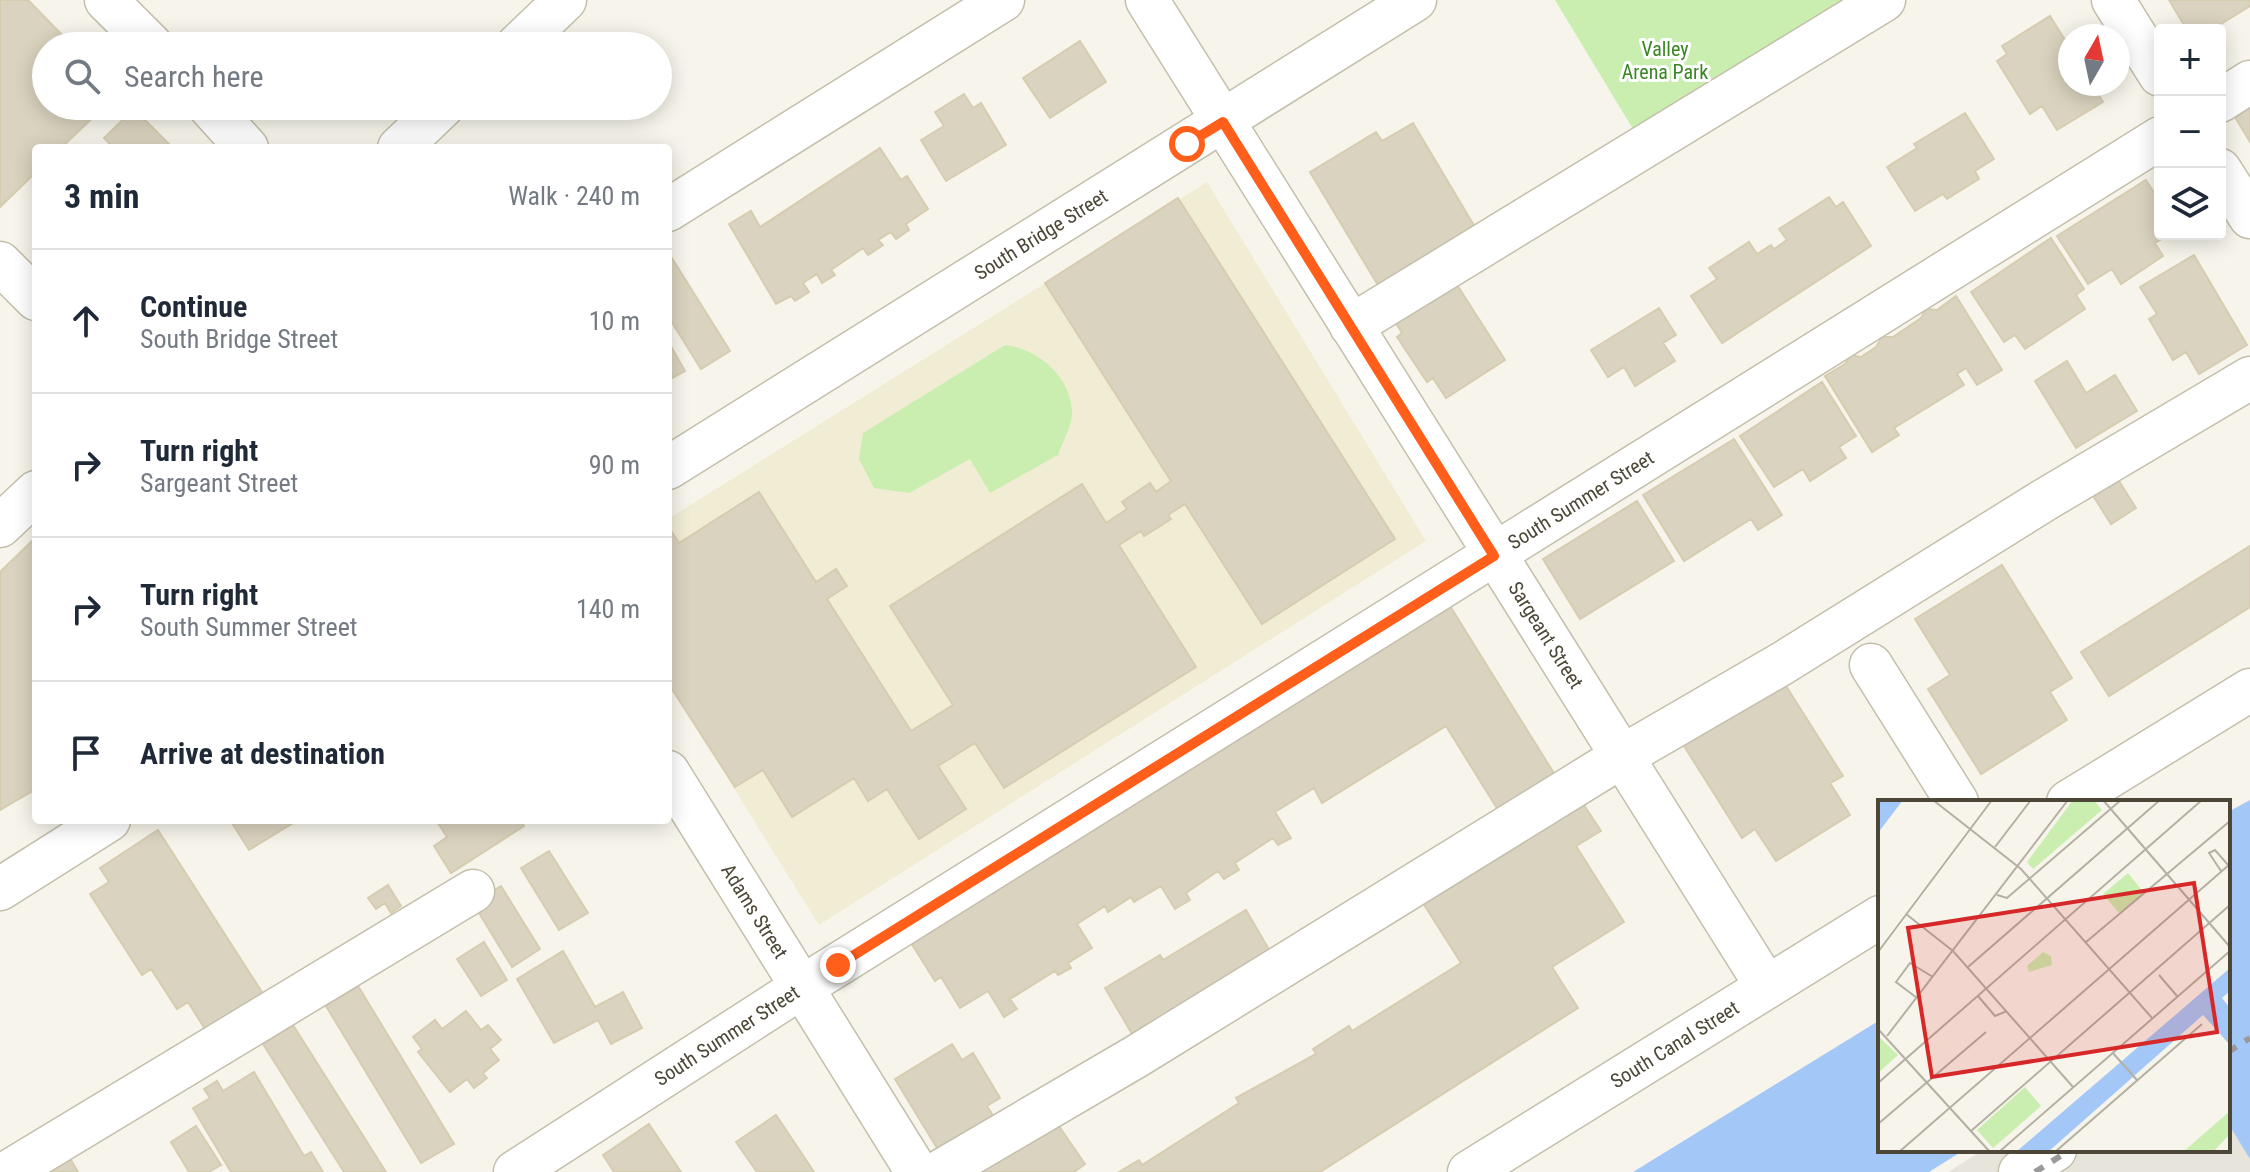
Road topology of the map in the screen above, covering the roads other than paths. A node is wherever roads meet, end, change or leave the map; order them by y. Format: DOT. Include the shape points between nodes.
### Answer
graph roads {
  1 [pos="106,0"];
  2 [pos="565,0"];
  3 [pos="1003,0"];
  4 [pos="1147,0"];
  5 [pos="1415,0"];
  6 [pos="1884,0"];
  7 [pos="2113,0"];
  8 [pos="138,32"];
  9 [pos="532,32"];
  10 [pos="2154,65"];
  11 [pos="2250,82"];
  12 [pos="2226,97"];
  13 [pos="222,120"];
  14 [pos="428,120"];
  15 [pos="1223,122"];
  16 [pos="2154,142"];
  17 [pos="243,144"];
  18 [pos="403,144"];
  19 [pos="2226,179"];
  20 [pos="672,207"];
  21 [pos="2250,217"];
  22 [pos="0,263"];
  23 [pos="32,295"];
  24 [pos="1351,326"];
  25 [pos="2250,378"];
  26 [pos="672,466"];
  27 [pos="32,496"];
  28 [pos="0,526"];
  29 [pos="1494,556"];
  30 [pos="1871,665"];
  31 [pos="2250,690"];
  32 [pos="1621,757"];
  33 [pos="672,778"];
  34 [pos="1956,800"];
  35 [pos="2071,800"];
  36 [pos="103,824"];
  37 [pos="0,889"];
  38 [pos="473,891"];
  39 [pos="1878,918"];
  40 [pos="802,987"];
  41 [pos="1767,987"];
  42 [pos="2052,1152"];
  43 [pos="8,1172"];
  44 [pos="515,1172"];
  45 [pos="917,1172"];
  46 [pos="939,1172"];
  47 [pos="1469,1172"];
  48 [pos="2020,1172"];
  1 -- 8 [label="street"];
  2 -- 9 [label="street"];
  3 -- 20 [label="street"];
  4 -- 15 [label="street, Sargeant Street"];
  5 -- 15 [label="street, South Bridge Street"];
  6 -- 24 [label="street"];
  7 -- 10 [label="street"];
  11 -- 12 [label="street"];
  13 -- 17 [label="street"];
  14 -- 18 [label="street"];
  15 -- 24 [label="street, Sargeant Street"];
  15 -- 26 [label="street, South Bridge Street"];
  16 -- 29 [label="street, South Summer Street"];
  19 -- 21 [label="street"];
  22 -- 23 [label="street"];
  24 -- 29 [label="street, Sargeant Street"];
  25 -- 32 [label="street"];
  27 -- 28 [label="street"];
  29 -- 32 [label="street, Sargeant Street"];
  29 -- 40 [label="street, South Summer Street"];
  30 -- 34 [label="street"];
  31 -- 35 [label="street"];
  32 -- 41 [label="street, Sargeant Street"];
  32 -- 46 [label="street"];
  33 -- 40 [label="street, Adams Street"];
  36 -- 37 [label="street"];
  38 -- 43 [label="street"];
  39 -- 41 [label="street, South Canal Street"];
  40 -- 44 [label="street, South Summer Street"];
  40 -- 45 [label="street, Adams Street"];
  41 -- 47 [label="street, South Canal Street"];
  42 -- 48 [label="street"];
}
